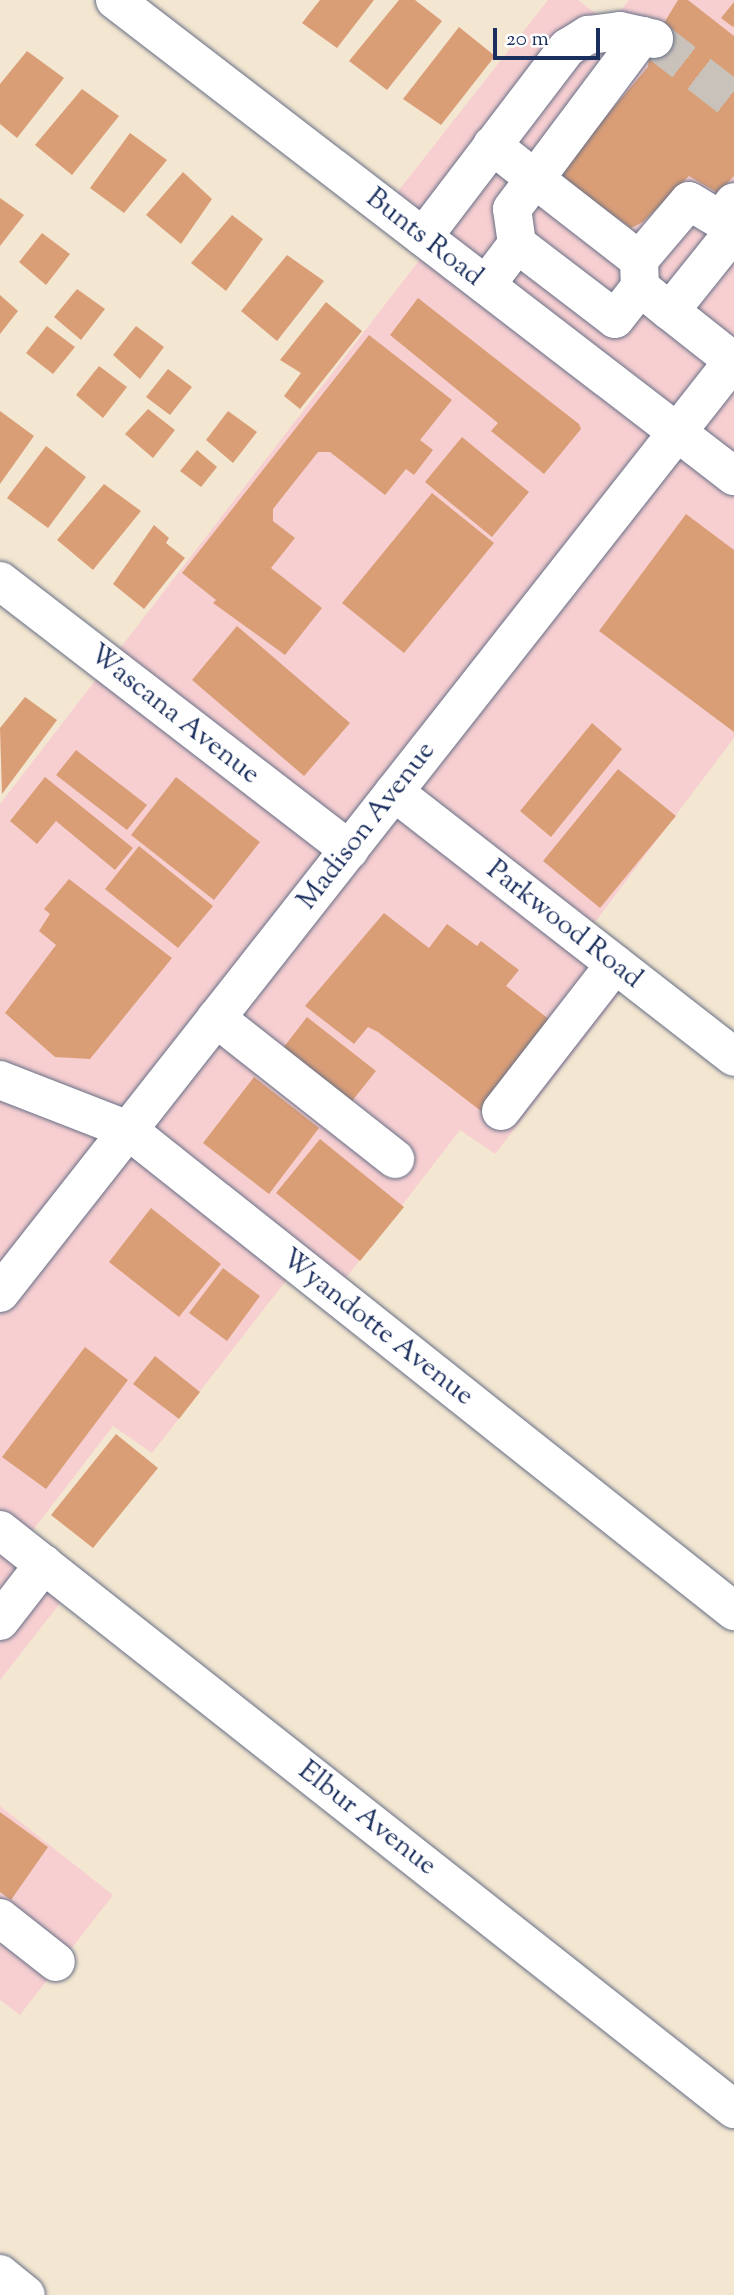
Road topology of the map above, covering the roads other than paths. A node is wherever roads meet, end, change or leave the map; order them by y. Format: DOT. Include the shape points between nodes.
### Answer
graph roads {
  1 [pos="115,0"];
  2 [pos="503,131"];
  3 [pos="557,149"];
  4 [pos="468,176"];
  5 [pos="535,179"];
  6 [pos="731,221"];
  7 [pos="515,227"];
  8 [pos="423,237"];
  9 [pos="639,274"];
  10 [pos="486,285"];
  11 [pos="670,311"];
  12 [pos="615,319"];
  13 [pos="734,360"];
  14 [pos="583,361"];
  15 [pos="677,433"];
  16 [pos="734,476"];
  17 [pos="0,581"];
  18 [pos="394,792"];
  19 [pos="349,849"];
  20 [pos="615,964"];
  21 [pos="216,1018"];
  22 [pos="734,1057"];
  23 [pos="6,1093"];
  24 [pos="501,1111"];
  25 [pos="128,1130"];
  26 [pos="395,1160"];
  27 [pos="0,1293"];
  28 [pos="0,1530"];
  29 [pos="44,1564"];
  30 [pos="734,1611"];
  31 [pos="0,1621"];
  32 [pos="0,1918"];
  33 [pos="55,1962"];
  34 [pos="734,2109"];
  35 [pos="0,2274"];
  36 [pos="26,2295"];
  1 -- 8 [label="street, Bunts Road"];
  2 -- 3 [label="street"];
  2 -- 3 [label="street" via="567,48 588,35 620,30 648,37"];
  2 -- 4 [label="street"];
  2 -- 5 [label="street"];
  3 -- 5 [label="street"];
  4 -- 7 [label="street"];
  4 -- 8 [label="street"];
  5 -- 7 [label="street"];
  5 -- 9 [label="street"];
  6 -- 9 [label="street" via="689,201"];
  6 -- 11 [label="street"];
  7 -- 10 [label="street"];
  7 -- 12 [label="street"];
  8 -- 10 [label="street, Bunts Road"];
  9 -- 11 [label="street"];
  9 -- 12 [label="street"];
  10 -- 14 [label="street, Bunts Road"];
  11 -- 13 [label="street"];
  12 -- 14 [label="street"];
  13 -- 15 [label="street, Madison Avenue"];
  14 -- 15 [label="street, Bunts Road"];
  15 -- 16 [label="street, Bunts Road"];
  15 -- 18 [label="street, Madison Avenue"];
  17 -- 19 [label="street, Wascana Avenue"];
  18 -- 19 [label="street, Madison Avenue"];
  18 -- 20 [label="street, Parkwood Road"];
  19 -- 21 [label="street, Madison Avenue"];
  20 -- 22 [label="street, Parkwood Road"];
  20 -- 24 [label="street"];
  21 -- 25 [label="street, Madison Avenue"];
  21 -- 26 [label="street"];
  23 -- 25 [label="street, Wyandotte Avenue"];
  25 -- 27 [label="street, Madison Avenue"];
  25 -- 30 [label="street, Wyandotte Avenue"];
  28 -- 29 [label="street, Elbur Avenue"];
  29 -- 31 [label="street"];
  29 -- 34 [label="street, Elbur Avenue"];
  32 -- 33 [label="street"];
  35 -- 36 [label="street"];
}
